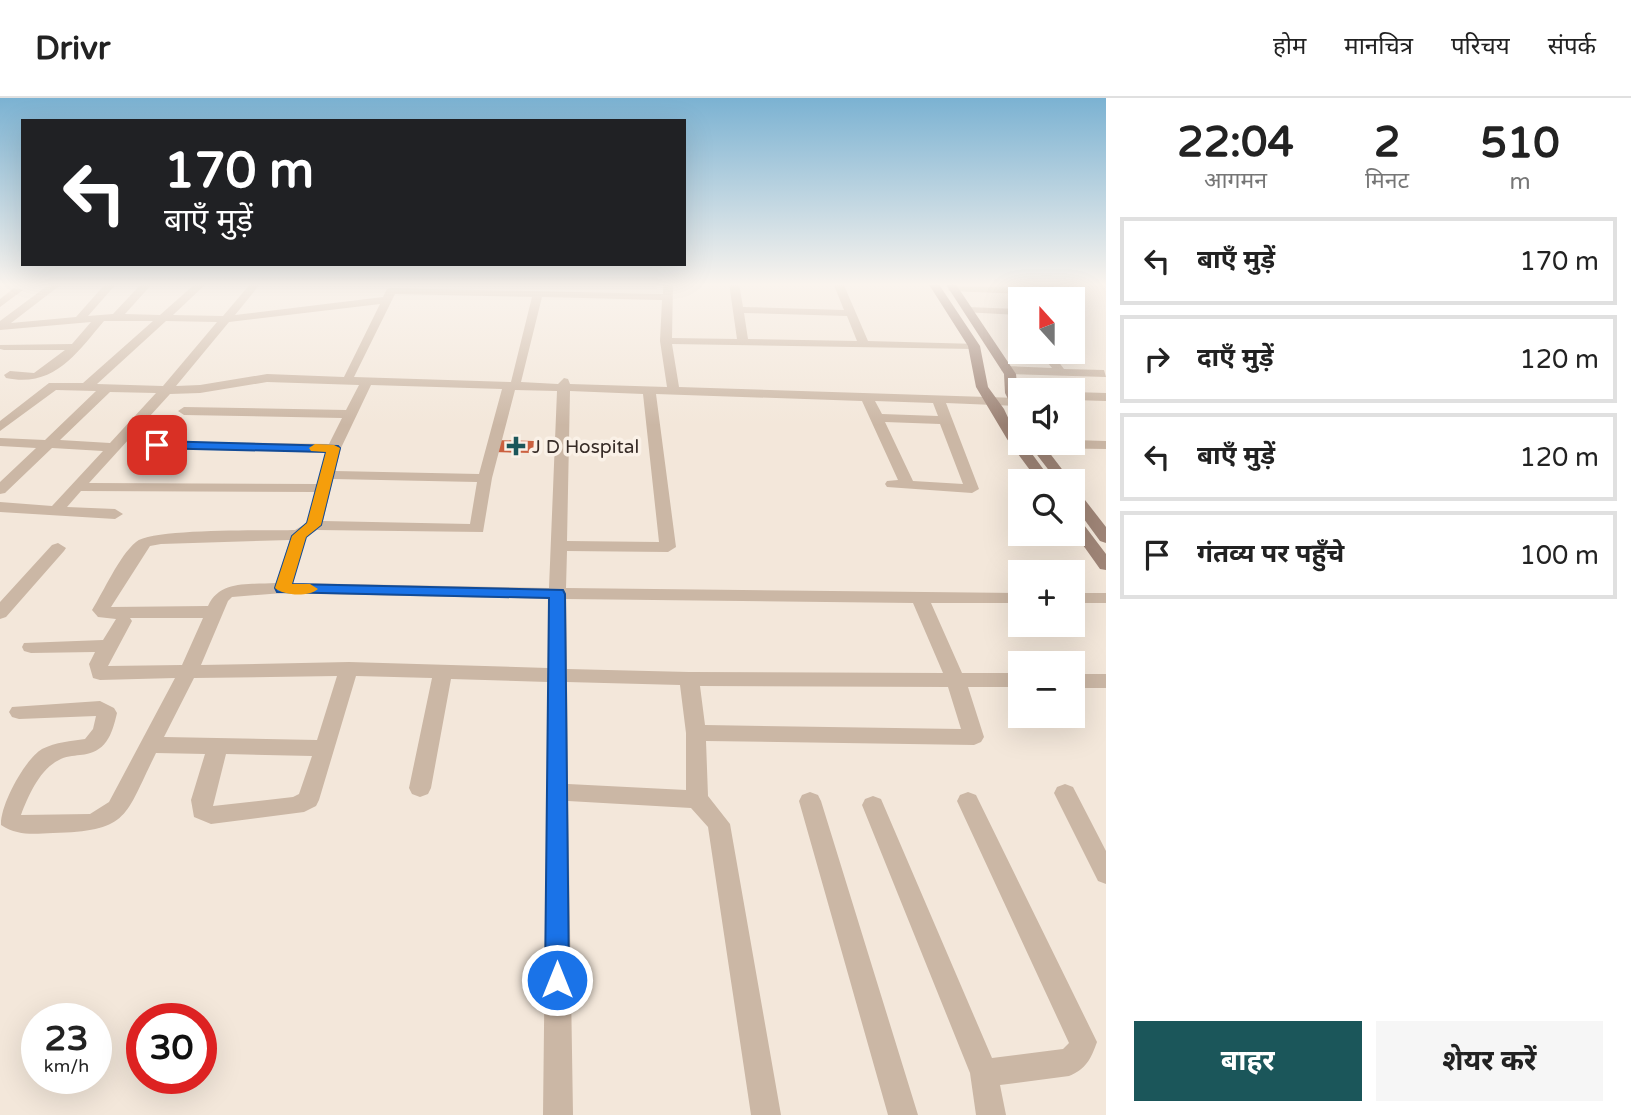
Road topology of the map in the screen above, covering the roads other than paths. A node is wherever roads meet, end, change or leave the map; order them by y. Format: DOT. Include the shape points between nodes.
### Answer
graph roads {
  1 [pos="23,330"];
  2 [pos="90,330"];
  3 [pos="150,330"];
  4 [pos="216,330"];
  5 [pos="372,330"];
  6 [pos="527,330"];
  7 [pos="666,330"];
  8 [pos="740,330"];
  9 [pos="858,330"];
  10 [pos="965,330"];
  11 [pos="981,330"];
  12 [pos="666,341"];
  13 [pos="743,342"];
  14 [pos="864,344"];
  15 [pos="975,346"];
  16 [pos="76,347"];
  17 [pos="2,349"];
  18 [pos="1054,364"];
  19 [pos="1007,370"];
  20 [pos="1060,371"];
  21 [pos="1104,374"];
  22 [pos="10,375"];
  23 [pos="349,375"];
  24 [pos="1011,378"];
  25 [pos="327,379"];
  26 [pos="366,382"];
  27 [pos="512,384"];
  28 [pos="563,385"];
  29 [pos="88,386"];
  30 [pos="109,386"];
  31 [pos="673,389"];
  32 [pos="166,390"];
  33 [pos="649,391"];
  34 [pos="1085,396"];
  35 [pos="1106,397"];
  36 [pos="990,398"];
  37 [pos="868,399"];
  38 [pos="1008,399"];
  39 [pos="937,400"];
  40 [pos="1085,405"];
  41 [pos="1106,406"];
  42 [pos="184,411"];
  43 [pos="352,414"];
  44 [pos="877,418"];
  45 [pos="943,420"];
  46 [pos="0,427"];
  47 [pos="0,442"];
  48 [pos="47,445"];
  49 [pos="157,445"];
  50 [pos="1085,445"];
  51 [pos="1106,445"];
  52 [pos="114,447"];
  53 [pos="334,448"];
  54 [pos="1044,455"];
  55 [pos="1036,469"];
  56 [pos="1055,469"];
  57 [pos="485,478"];
  58 [pos="324,481"];
  59 [pos="892,485"];
  60 [pos="908,485"];
  61 [pos="77,487"];
  62 [pos="0,490"];
  63 [pos="0,507"];
  64 [pos="1085,510"];
  65 [pos="55,511"];
  66 [pos="115,514"];
  67 [pos="306,530"];
  68 [pos="1085,536"];
  69 [pos="1106,538"];
  70 [pos="559,546"];
  71 [pos="58,548"];
  72 [pos="1106,565"];
  73 [pos="283,588"];
  74 [pos="557,594"];
  75 [pos="920,598"];
  76 [pos="1008,598"];
  77 [pos="1085,598"];
  78 [pos="1106,598"];
  79 [pos="4,604"];
  80 [pos="214,612"];
  81 [pos="123,621"];
  82 [pos="109,646"];
  83 [pos="31,647"];
  84 [pos="349,669"];
  85 [pos="189,670"];
  86 [pos="443,671"];
  87 [pos="558,674"];
  88 [pos="689,680"];
  89 [pos="956,680"];
  90 [pos="1008,680"];
  91 [pos="1085,681"];
  92 [pos="1106,681"];
  93 [pos="19,712"];
  94 [pos="696,733"];
  95 [pos="149,745"];
  96 [pos="218,747"];
  97 [pos="324,748"];
  98 [pos="420,788"];
  99 [pos="557,792"];
  100 [pos="1065,793"];
  101 [pos="697,799"];
  102 [pos="810,801"];
  103 [pos="968,801"];
  104 [pos="873,805"];
  105 [pos="1106,874"];
  106 [pos="984,1073"];
  107 [pos="558,1115"];
  108 [pos="766,1115"];
  109 [pos="903,1115"];
  110 [pos="991,1115"];
  1 -- 17 [label="street"];
  2 -- 16 [label="street"];
  3 -- 29 [label="street"];
  4 -- 32 [label="street"];
  5 -- 23 [label="street"];
  6 -- 27 [label="street"];
  7 -- 12 [label="street"];
  8 -- 13 [label="street"];
  9 -- 14 [label="street"];
  10 -- 15 [label="street"];
  11 -- 19 [label="street"];
  12 -- 13 [label="street"];
  12 -- 31 [label="street"];
  13 -- 14 [label="street"];
  14 -- 15 [label="street"];
  15 -- 36 [label="street" via="978,372"];
  16 -- 17 [label="street"];
  16 -- 22 [label="street" via="37,376"];
  18 -- 20 [label="street"];
  19 -- 20 [label="street"];
  19 -- 24 [label="street"];
  20 -- 21 [label="street"];
  23 -- 25 [label="street"];
  23 -- 27 [label="street"];
  25 -- 26 [label="street"];
  25 -- 32 [label="street" via="267,378"];
  26 -- 27 [label="street"];
  26 -- 43 [label="street"];
  27 -- 28 [label="street"];
  27 -- 57 [label="street"];
  28 -- 31 [label="street"];
  28 -- 33 [label="street"];
  28 -- 70 [label="street"];
  29 -- 30 [label="street"];
  29 -- 46 [label="street" via="53,386"];
  30 -- 32 [label="street"];
  30 -- 48 [label="street"];
  31 -- 33 [label="street"];
  31 -- 36 [label="street"];
  31 -- 37 [label="street"];
  32 -- 52 [label="street"];
  33 -- 70 [label="street" via="668,547"];
  34 -- 35 [label="street"];
  36 -- 38 [label="street"];
  36 -- 39 [label="street"];
  36 -- 55 [label="street"];
  37 -- 39 [label="street"];
  37 -- 44 [label="street"];
  39 -- 45 [label="street"];
  40 -- 41 [label="street"];
  42 -- 43 [label="street"];
  43 -- 53 [label="street"];
  44 -- 45 [label="street"];
  44 -- 60 [label="street"];
  45 -- 60 [label="street" via="972,489"];
  47 -- 48 [label="street"];
  48 -- 52 [label="street"];
  48 -- 62 [label="street"];
  49 -- 53 [label="street"];
  50 -- 51 [label="street"];
  52 -- 61 [label="street"];
  53 -- 58 [label="street"];
  54 -- 56 [label="street"];
  57 -- 58 [label="street"];
  57 -- 67 [label="street" via="477,529"];
  58 -- 61 [label="street"];
  58 -- 67 [label="street"];
  59 -- 60 [label="street"];
  61 -- 65 [label="street"];
  63 -- 65 [label="street"];
  64 -- 69 [label="street"];
  65 -- 66 [label="street"];
  67 -- 73 [label="street"];
  67 -- 80 [label="street" via="144,543 101,610"];
  68 -- 72 [label="street"];
  70 -- 74 [label="street"];
  71 -- 79 [label="street"];
  73 -- 74 [label="street"];
  73 -- 80 [label="street" via="227,592"];
  74 -- 75 [label="street"];
  74 -- 87 [label="street"];
  75 -- 76 [label="street"];
  75 -- 89 [label="street"];
  77 -- 78 [label="street"];
  80 -- 85 [label="street"];
  81 -- 82 [label="street"];
  82 -- 83 [label="street"];
  82 -- 85 [label="street" via="98,664 100,673"];
  84 -- 85 [label="street"];
  84 -- 86 [label="street"];
  84 -- 97 [label="street"];
  85 -- 95 [label="street"];
  86 -- 87 [label="street"];
  86 -- 98 [label="street"];
  87 -- 88 [label="street"];
  87 -- 99 [label="street"];
  88 -- 89 [label="street"];
  88 -- 94 [label="street"];
  89 -- 90 [label="street"];
  89 -- 94 [label="street" via="974,737"];
  91 -- 92 [label="street"];
  93 -- 95 [label="street" via="100,708 107,713 97,742 53,752 40,761 10,812 9,818 19,825 102,820 117,808"];
  94 -- 101 [label="street"];
  95 -- 96 [label="street"];
  96 -- 97 [label="street"];
  96 -- 97 [label="street" via="202,800 202,811 211,815 296,806 308,800"];
  99 -- 101 [label="street"];
  99 -- 107 [label="street"];
  100 -- 105 [label="street"];
  101 -- 108 [label="street" via="719,824"];
  102 -- 109 [label="street"];
  103 -- 106 [label="street" via="1083,1042 1069,1062"];
  104 -- 106 [label="street"];
  106 -- 110 [label="street"];
}
